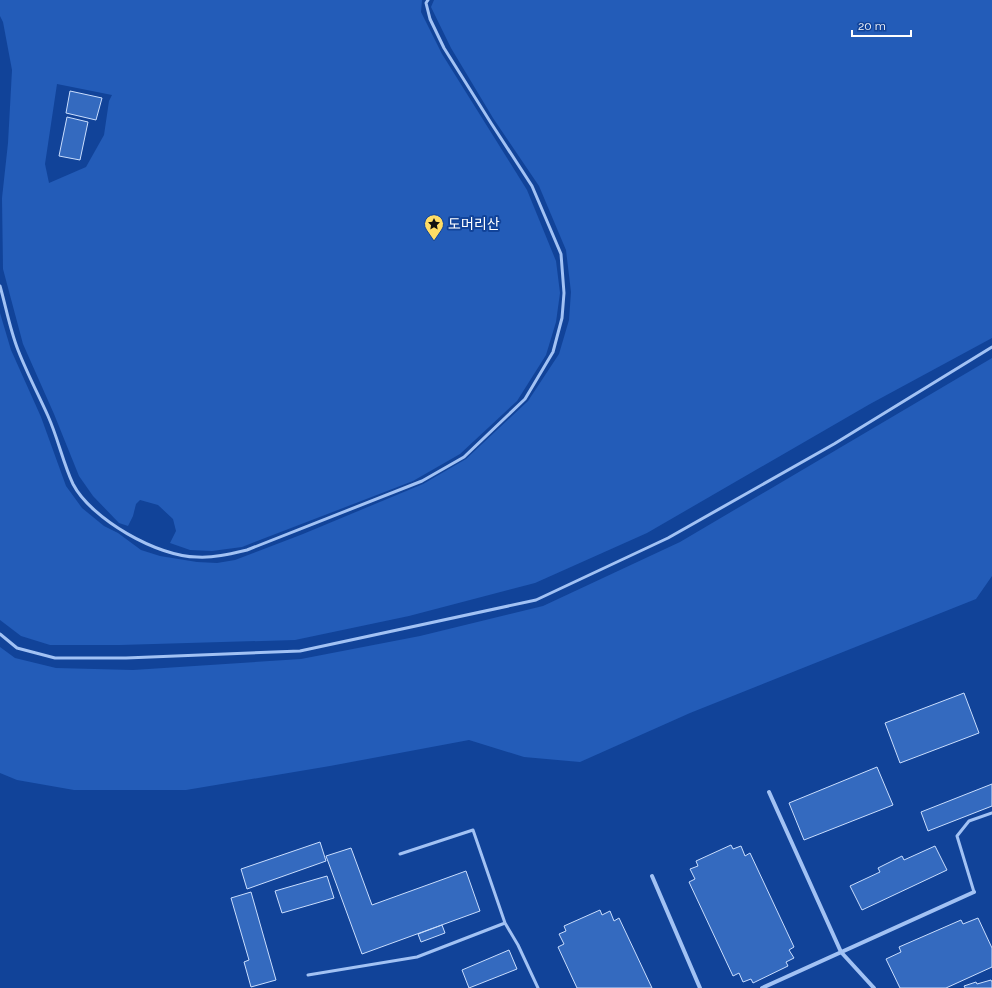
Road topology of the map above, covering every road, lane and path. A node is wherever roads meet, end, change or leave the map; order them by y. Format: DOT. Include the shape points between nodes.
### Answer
graph roads {
  1 [pos="428,0"];
  2 [pos="0,286"];
  3 [pos="992,347"];
  4 [pos="0,634"];
  5 [pos="769,792"];
  6 [pos="992,813"];
  7 [pos="400,854"];
  8 [pos="652,876"];
  9 [pos="974,892"];
  10 [pos="505,923"];
  11 [pos="841,952"];
  12 [pos="308,975"];
  13 [pos="538,988"];
  14 [pos="700,988"];
  15 [pos="762,988"];
  16 [pos="874,988"];
  1 -- 2 [label="lane" via="426,3 430,19 444,48 532,186 561,254 564,293 562,318 553,352 525,399 464,456 422,481 247,550 223,556 196,558 169,553 117,528 88,505 74,485 49,418 18,350"];
  3 -- 4 [label="lane" via="834,444 668,538 536,600 300,651 126,658 55,658 18,648"];
  5 -- 11 [label="street"];
  6 -- 9 [label="lane" via="970,822 957,836"];
  7 -- 10 [label="lane" via="473,830"];
  8 -- 14 [label="street"];
  9 -- 11 [label="street"];
  10 -- 12 [label="lane" via="417,958"];
  10 -- 13 [label="lane"];
  11 -- 15 [label="street"];
  11 -- 16 [label="street"];
}
